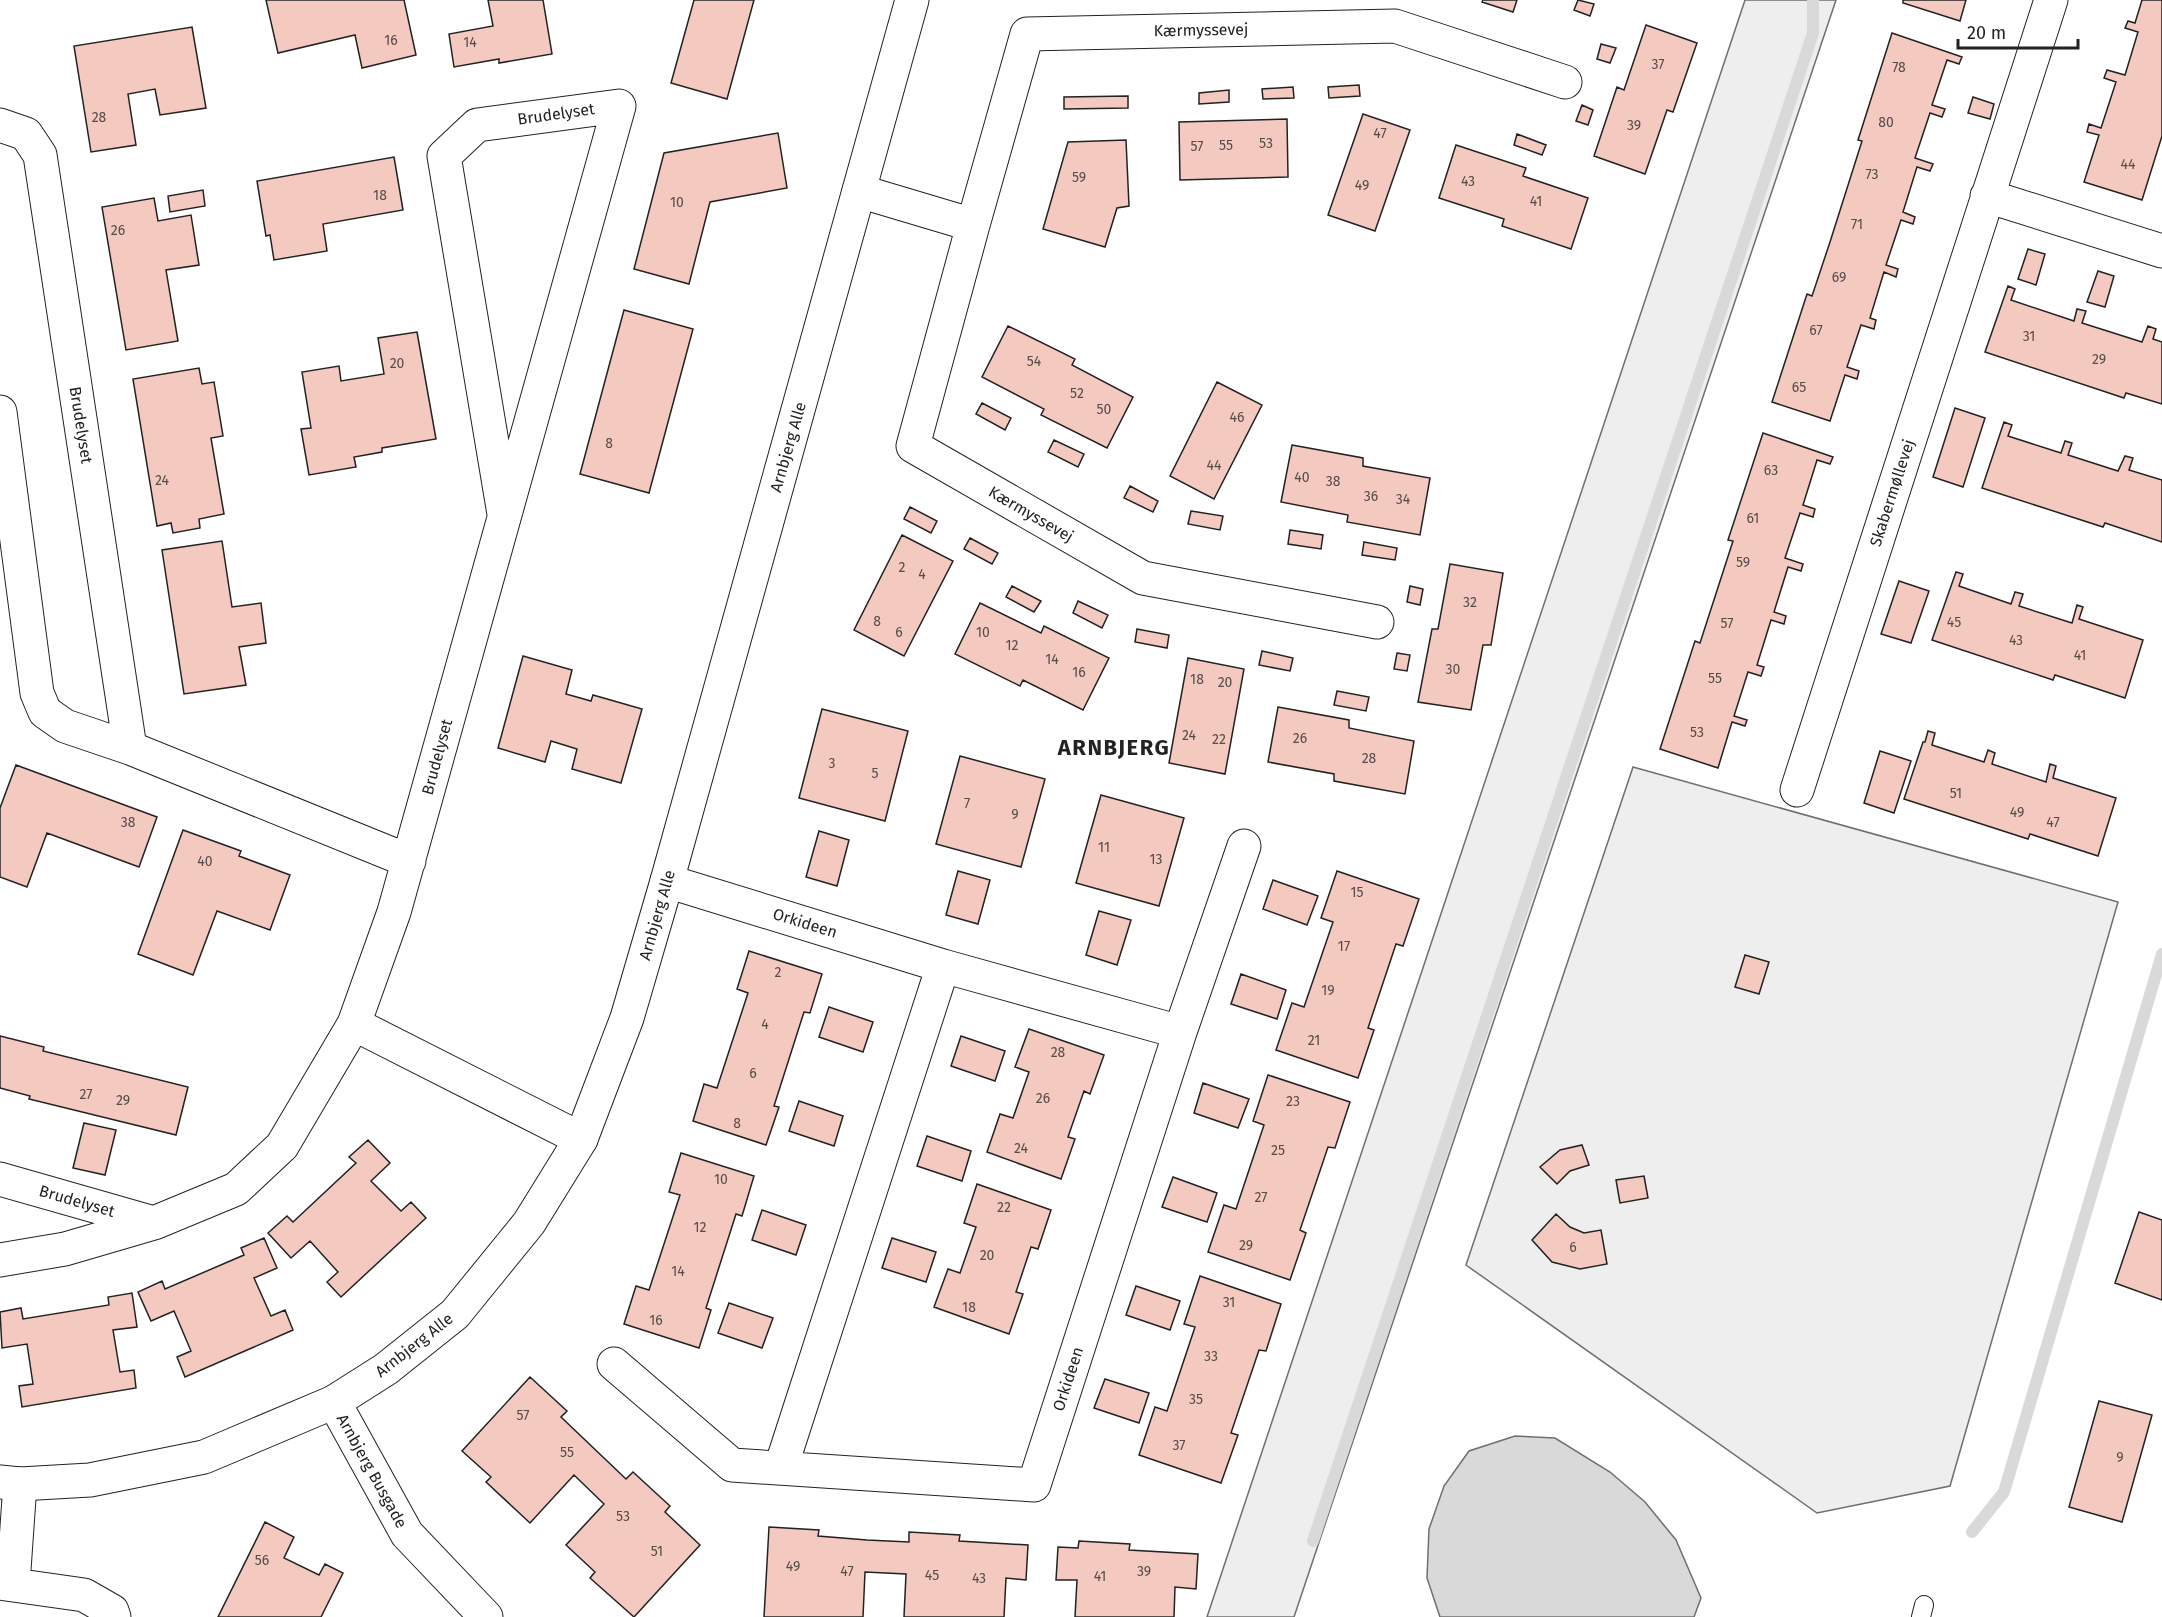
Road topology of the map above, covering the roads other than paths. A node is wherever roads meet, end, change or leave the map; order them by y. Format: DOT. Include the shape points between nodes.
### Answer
graph roads {
  1 [pos="912,0"];
  2 [pos="2051,0"];
  3 [pos="1565,82"];
  4 [pos="0,125"];
  5 [pos="859,191"];
  6 [pos="1988,196"];
  7 [pos="973,225"];
  8 [pos="2162,251"];
  9 [pos="0,412"];
  10 [pos="504,514"];
  11 [pos="1377,622"];
  12 [pos="130,748"];
  13 [pos="1797,790"];
  14 [pos="1244,846"];
  15 [pos="409,861"];
  16 [pos="667,881"];
  17 [pos="943,966"];
  18 [pos="354,1024"];
  19 [pos="1180,1032"];
  20 [pos="580,1138"];
  21 [pos="0,1179"];
  22 [pos="154,1223"];
  23 [pos="0,1260"];
  24 [pos="614,1364"];
  25 [pos="334,1402"];
  26 [pos="781,1467"];
  27 [pos="10,1483"];
  28 [pos="7,1584"];
  29 [pos="114,1617"];
  30 [pos="486,1617"];
  1 -- 5 [label="street, Arnbjerg Alle"];
  2 -- 6 [label="street, Skabermøllevej"];
  3 -- 7 [label="street, Kærmyssevej" via="1395,26 1027,34"];
  4 -- 12 [label="street, Brudelyset" via="26,134 40,155"];
  5 -- 7 [label="street"];
  5 -- 16 [label="street, Arnbjerg Alle"];
  6 -- 8 [label="street"];
  6 -- 13 [label="street, Skabermøllevej"];
  7 -- 11 [label="street, Kærmyssevej" via="913,446 1143,578"];
  9 -- 12 [label="street" via="37,693 45,712 65,726"];
  10 -- 10 [label="street, Brudelyset" via="603,162 619,105 477,125 444,156"];
  10 -- 15 [label="street, Brudelyset"];
  12 -- 15 [label="street"];
  14 -- 19 [label="street, Orkideen"];
  15 -- 18 [label="street, Brudelyset"];
  16 -- 17 [label="street, Orkideen"];
  16 -- 20 [label="street, Arnbjerg Alle" via="627,1018"];
  17 -- 19 [label="street, Orkideen"];
  17 -- 26 [label="street"];
  18 -- 20 [label="street"];
  18 -- 22 [label="street, Brudelyset" via="282,1146 236,1189"];
  19 -- 26 [label="street, Orkideen" via="1034,1485"];
  20 -- 25 [label="street, Arnbjerg Alle" via="529,1223 454,1314 386,1369"];
  21 -- 22 [label="street, Brudelyset"];
  22 -- 23 [label="street, Brudelyset" via="65,1249"];
  24 -- 26 [label="street, Orkideen" via="732,1466"];
  25 -- 27 [label="street, Arnbjerg Alle" via="204,1457 90,1480"];
  25 -- 30 [label="street, Arnbjerg Busgade" via="407,1534"];
  27 -- 28 [label="street"];
  28 -- 29 [label="street" via="84,1594 112,1611"];
}
